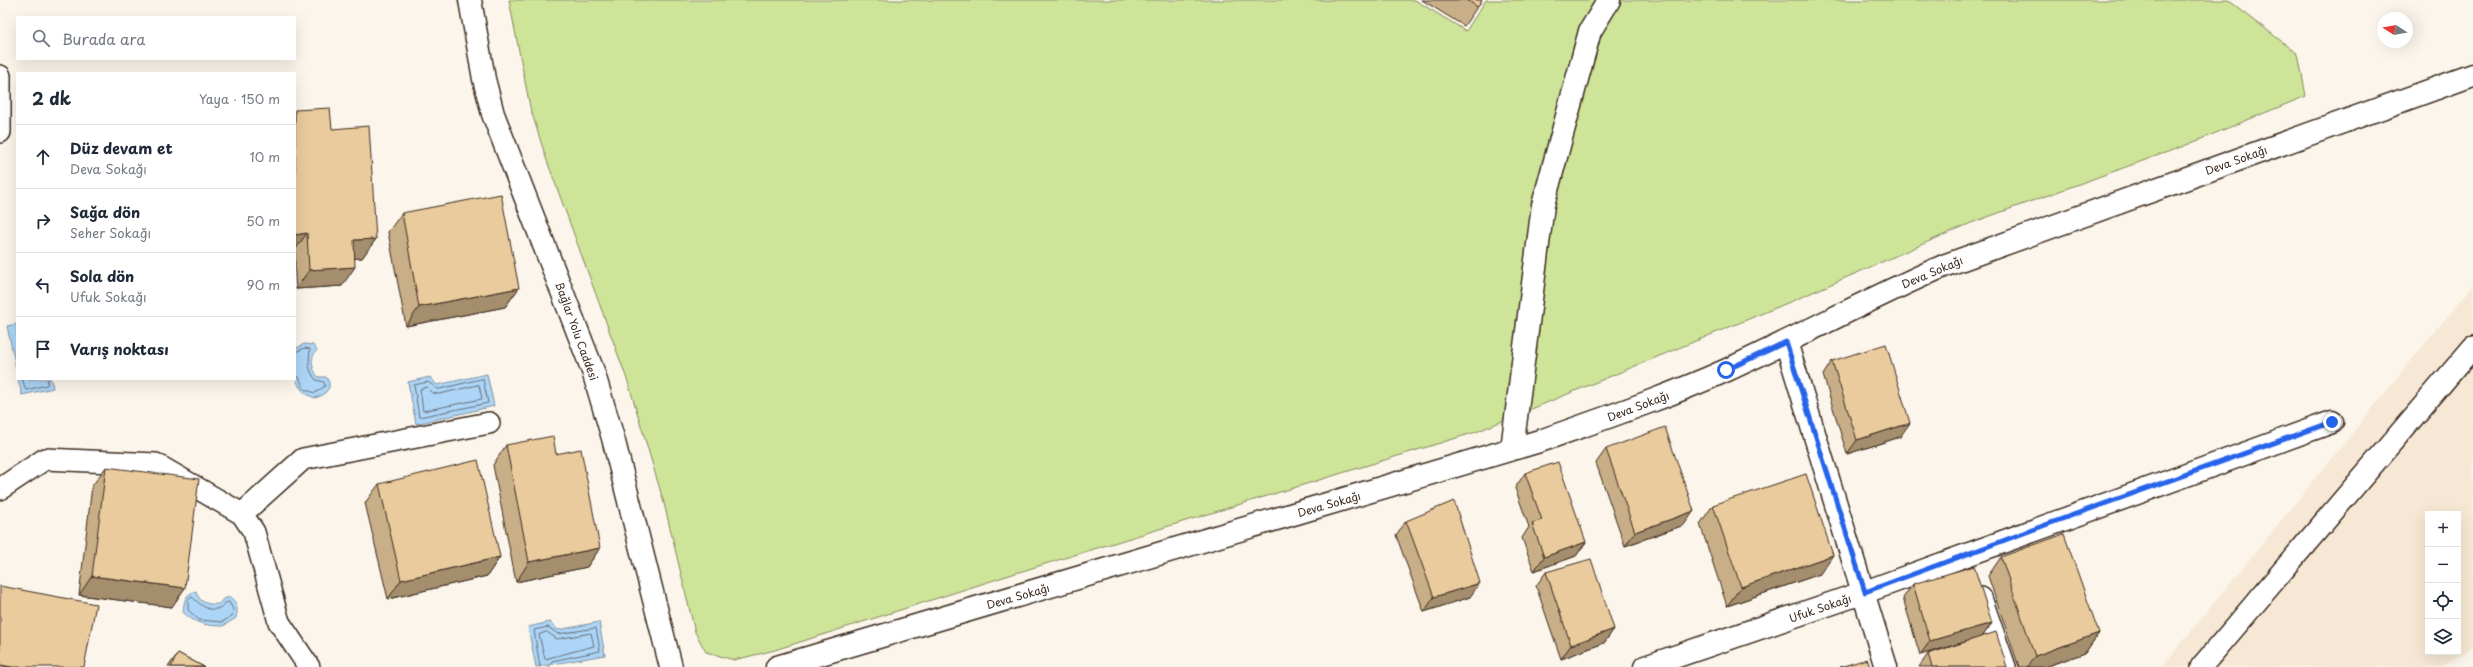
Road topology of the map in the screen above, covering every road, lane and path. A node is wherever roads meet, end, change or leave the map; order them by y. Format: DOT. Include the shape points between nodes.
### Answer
graph roads {
  1 [pos="470,0"];
  2 [pos="1609,0"];
  3 [pos="2473,75"];
  4 [pos="0,76"];
  5 [pos="0,132"];
  6 [pos="1786,342"];
  7 [pos="2473,347"];
  8 [pos="2332,422"];
  9 [pos="489,423"];
  10 [pos="1512,449"];
  11 [pos="0,489"];
  12 [pos="242,514"];
  13 [pos="2048,524"];
  14 [pos="2057,545"];
  15 [pos="1971,568"];
  16 [pos="1865,592"];
  17 [pos="309,667"];
  18 [pos="671,667"];
  19 [pos="777,667"];
  20 [pos="1645,667"];
  21 [pos="1886,667"];
  22 [pos="2005,667"];
  23 [pos="2200,667"];
  1 -- 18 [label="street, Bağlar Yolu Caddesi" via="493,114 507,155 574,318 614,438"];
  2 -- 10 [label="street" via="1590,31 1543,206"];
  3 -- 6 [label="street, Deva Sokağı" via="1946,265 1885,291"];
  4 -- 5 [label="lane"];
  6 -- 10 [label="street, Deva Sokağı" via="1647,404"];
  6 -- 16 [label="street"];
  7 -- 23 [label="lane"];
  8 -- 13 [label="street, Ufuk Sokağı"];
  9 -- 12 [label="lane" via="303,459"];
  10 -- 19 [label="street, Deva Sokağı"];
  11 -- 12 [label="lane" via="45,459 156,464"];
  12 -- 17 [label="lane" via="254,532 279,622"];
  13 -- 14 [label="lane"];
  13 -- 15 [label="street, Ufuk Sokağı"];
  15 -- 16 [label="street, Ufuk Sokağı"];
  15 -- 22 [label="lane"];
  16 -- 20 [label="street, Ufuk Sokağı"];
  16 -- 21 [label="street"];
}
